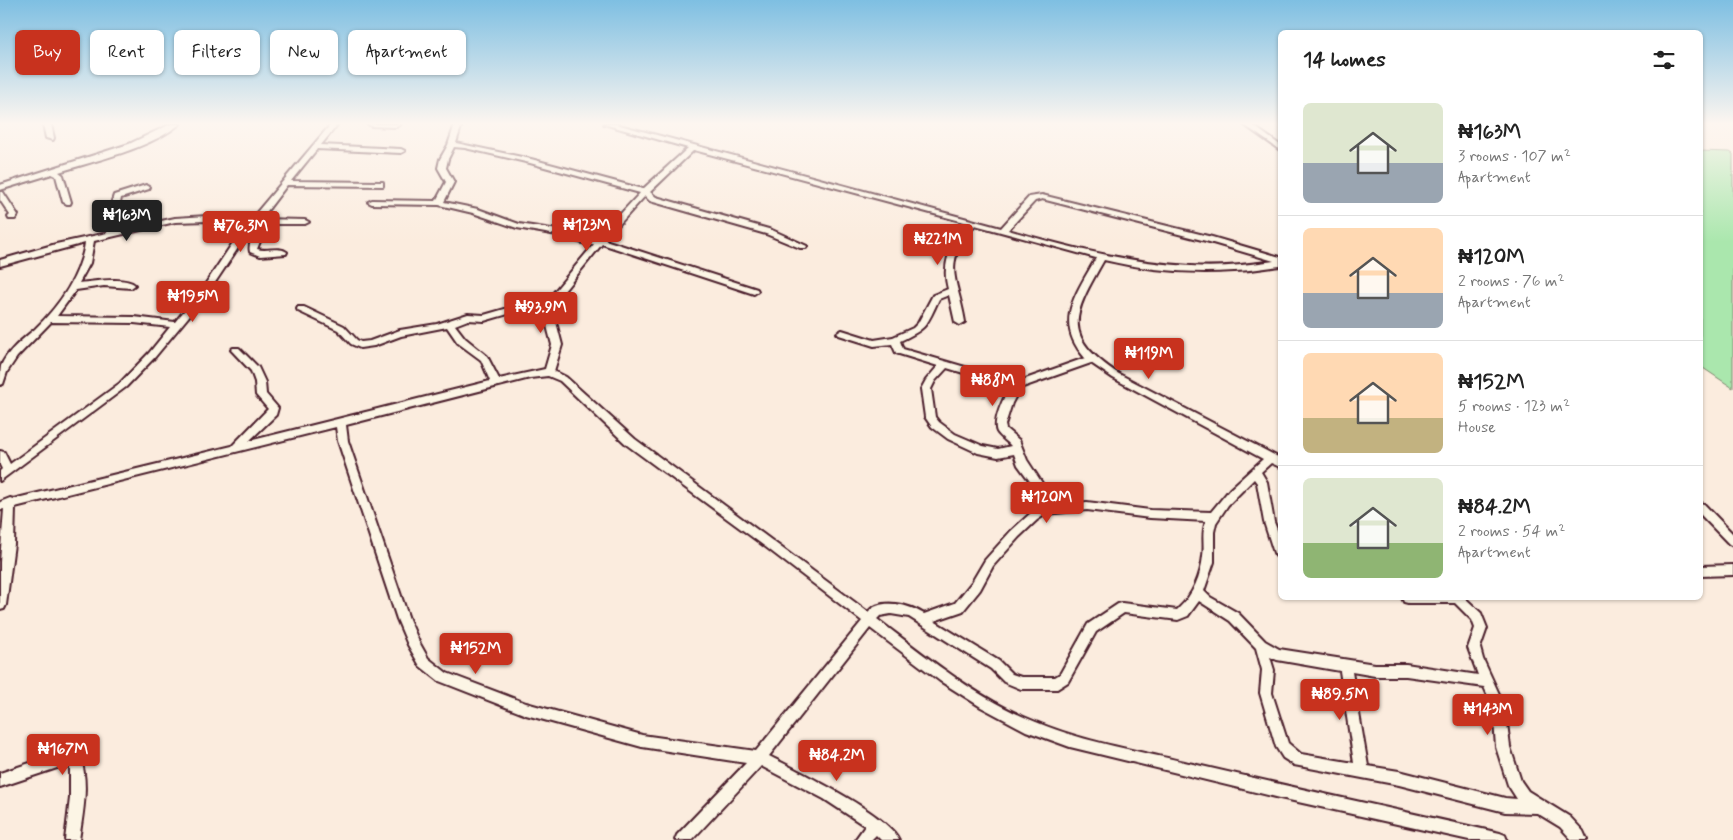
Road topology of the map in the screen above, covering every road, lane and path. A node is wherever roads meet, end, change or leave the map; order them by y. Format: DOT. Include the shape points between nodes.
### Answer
graph roads {
  1 [pos="77,163"];
  2 [pos="302,163"];
  3 [pos="443,163"];
  4 [pos="539,163"];
  5 [pos="676,163"];
  6 [pos="753,163"];
  7 [pos="52,171"];
  8 [pos="286,183"];
  9 [pos="380,184"];
  10 [pos="146,187"];
  11 [pos="0,188"];
  12 [pos="645,192"];
  13 [pos="0,194"];
  14 [pos="67,202"];
  15 [pos="372,202"];
  16 [pos="440,203"];
  17 [pos="12,217"];
  18 [pos="255,221"];
  19 [pos="272,222"];
  20 [pos="305,222"];
  21 [pos="973,223"];
  22 [pos="1002,232"];
  23 [pos="111,234"];
  24 [pos="90,239"];
  25 [pos="600,241"];
  26 [pos="803,246"];
  27 [pos="283,252"];
  28 [pos="1101,257"];
  29 [pos="1278,260"];
  30 [pos="1278,262"];
  31 [pos="0,263"];
  32 [pos="131,285"];
  33 [pos="72,287"];
  34 [pos="953,290"];
  35 [pos="754,291"];
  36 [pos="552,301"];
  37 [pos="301,309"];
  38 [pos="49,319"];
  39 [pos="960,322"];
  40 [pos="176,324"];
  41 [pos="450,324"];
  42 [pos="842,333"];
  43 [pos="895,340"];
  44 [pos="236,350"];
  45 [pos="1092,359"];
  46 [pos="944,364"];
  47 [pos="549,372"];
  48 [pos="0,382"];
  49 [pos="496,384"];
  50 [pos="1017,386"];
  51 [pos="341,423"];
  52 [pos="235,449"];
  53 [pos="1017,449"];
  54 [pos="0,455"];
  55 [pos="1275,460"];
  56 [pos="1255,472"];
  57 [pos="4,473"];
  58 [pos="5,504"];
  59 [pos="1703,510"];
  60 [pos="1037,515"];
  61 [pos="1214,517"];
  62 [pos="1733,541"];
  63 [pos="1278,547"];
  64 [pos="1733,570"];
  65 [pos="1703,571"];
  66 [pos="1,585"];
  67 [pos="1198,593"];
  68 [pos="1460,600"];
  69 [pos="0,605"];
  70 [pos="868,619"];
  71 [pos="922,620"];
  72 [pos="1261,645"];
  73 [pos="1345,666"];
  74 [pos="1486,682"];
  75 [pos="759,758"];
  76 [pos="1362,771"];
  77 [pos="0,780"];
  78 [pos="1538,806"];
  79 [pos="875,824"];
  80 [pos="72,840"];
  81 [pos="682,840"];
  82 [pos="862,840"];
  83 [pos="892,840"];
  84 [pos="1500,840"];
  85 [pos="1580,840"];
  1 -- 7 [label="street"];
  2 -- 8 [label="street"];
  3 -- 16 [label="street" via="442,168 450,182"];
  4 -- 12 [label="street"];
  5 -- 12 [label="street"];
  6 -- 21 [label="street"];
  7 -- 11 [label="street"];
  7 -- 14 [label="street" via="59,175"];
  8 -- 9 [label="street"];
  8 -- 18 [label="street"];
  10 -- 23 [label="street" via="117,197"];
  12 -- 25 [label="street"];
  12 -- 26 [label="street" via="653,199 769,232"];
  13 -- 17 [label="street" via="14,215"];
  15 -- 16 [label="street"];
  16 -- 25 [label="street" via="517,226"];
  18 -- 19 [label="street"];
  18 -- 23 [label="street" via="194,218"];
  18 -- 40 [label="street" via="205,291"];
  19 -- 20 [label="street"];
  19 -- 27 [label="street" via="259,236 253,250 260,253"];
  21 -- 22 [label="street"];
  21 -- 34 [label="street" via="950,260 949,276"];
  22 -- 28 [label="street"];
  22 -- 29 [label="street" via="1032,199 1042,197 1209,239"];
  23 -- 24 [label="street"];
  24 -- 31 [label="street"];
  24 -- 33 [label="street" via="85,265"];
  25 -- 35 [label="street"];
  25 -- 36 [label="street"];
  28 -- 30 [label="street" via="1148,266 1216,271 1250,269"];
  28 -- 45 [label="street" via="1072,318 1080,345"];
  32 -- 33 [label="street" via="104,283"];
  33 -- 38 [label="street"];
  34 -- 39 [label="street"];
  34 -- 43 [label="street" via="936,297 922,325"];
  36 -- 41 [label="street" via="484,318 468,317"];
  36 -- 47 [label="street" via="551,322 557,345"];
  37 -- 41 [label="street" via="340,328 360,345 400,333"];
  38 -- 40 [label="street"];
  38 -- 48 [label="street" via="18,350"];
  40 -- 57 [label="street" via="123,385"];
  41 -- 49 [label="street" via="455,335 484,358"];
  42 -- 43 [label="street" via="874,343"];
  43 -- 46 [label="street" via="899,351"];
  44 -- 52 [label="street" via="258,372 261,395 273,408"];
  45 -- 50 [label="street"];
  45 -- 55 [label="street" via="1116,376"];
  46 -- 50 [label="street"];
  46 -- 53 [label="street" via="926,390 929,417 962,442 983,450 998,453"];
  47 -- 49 [label="street"];
  47 -- 70 [label="street" via="563,379 631,442"];
  49 -- 51 [label="street"];
  50 -- 53 [label="street" via="1000,425"];
  51 -- 52 [label="street"];
  51 -- 75 [label="street" via="343,441 403,619 424,662 444,677 526,709 642,741"];
  52 -- 58 [label="street"];
  53 -- 60 [label="street" via="1037,483"];
  54 -- 57 [label="street"];
  55 -- 56 [label="street"];
  56 -- 61 [label="street"];
  56 -- 63 [label="street" via="1262,482 1269,522"];
  58 -- 66 [label="street" via="8,544"];
  59 -- 62 [label="street"];
  60 -- 61 [label="street" via="1060,507 1087,506 1150,514"];
  60 -- 71 [label="street" via="1015,534 959,607"];
  61 -- 67 [label="street" via="1208,532 1209,557"];
  64 -- 65 [label="street"];
  66 -- 69 [label="street"];
  67 -- 71 [label="street" via="1182,614 1122,608 1105,618 1092,628 1064,678 1057,683 1021,683 1008,678 995,665"];
  67 -- 72 [label="street" via="1234,617"];
  68 -- 74 [label="street" via="1477,617 1481,628 1474,648"];
  70 -- 71 [label="street" via="876,612 891,609 911,612"];
  70 -- 75 [label="street"];
  70 -- 84 [label="street" via="944,677 985,703 1031,727 1070,741"];
  72 -- 73 [label="street" via="1277,654"];
  72 -- 76 [label="street" via="1268,670 1266,693 1288,753 1299,760"];
  73 -- 74 [label="street" via="1406,670"];
  73 -- 76 [label="street"];
  74 -- 78 [label="street" via="1499,707 1503,747 1516,785 1523,796"];
  75 -- 79 [label="street" via="829,794"];
  75 -- 81 [label="street"];
  76 -- 78 [label="street" via="1505,805"];
  77 -- 80 [label="street" via="57,761 74,759 77,762 78,787"];
  78 -- 85 [label="street" via="1565,822"];
  79 -- 82 [label="street"];
  79 -- 83 [label="street"];
}
